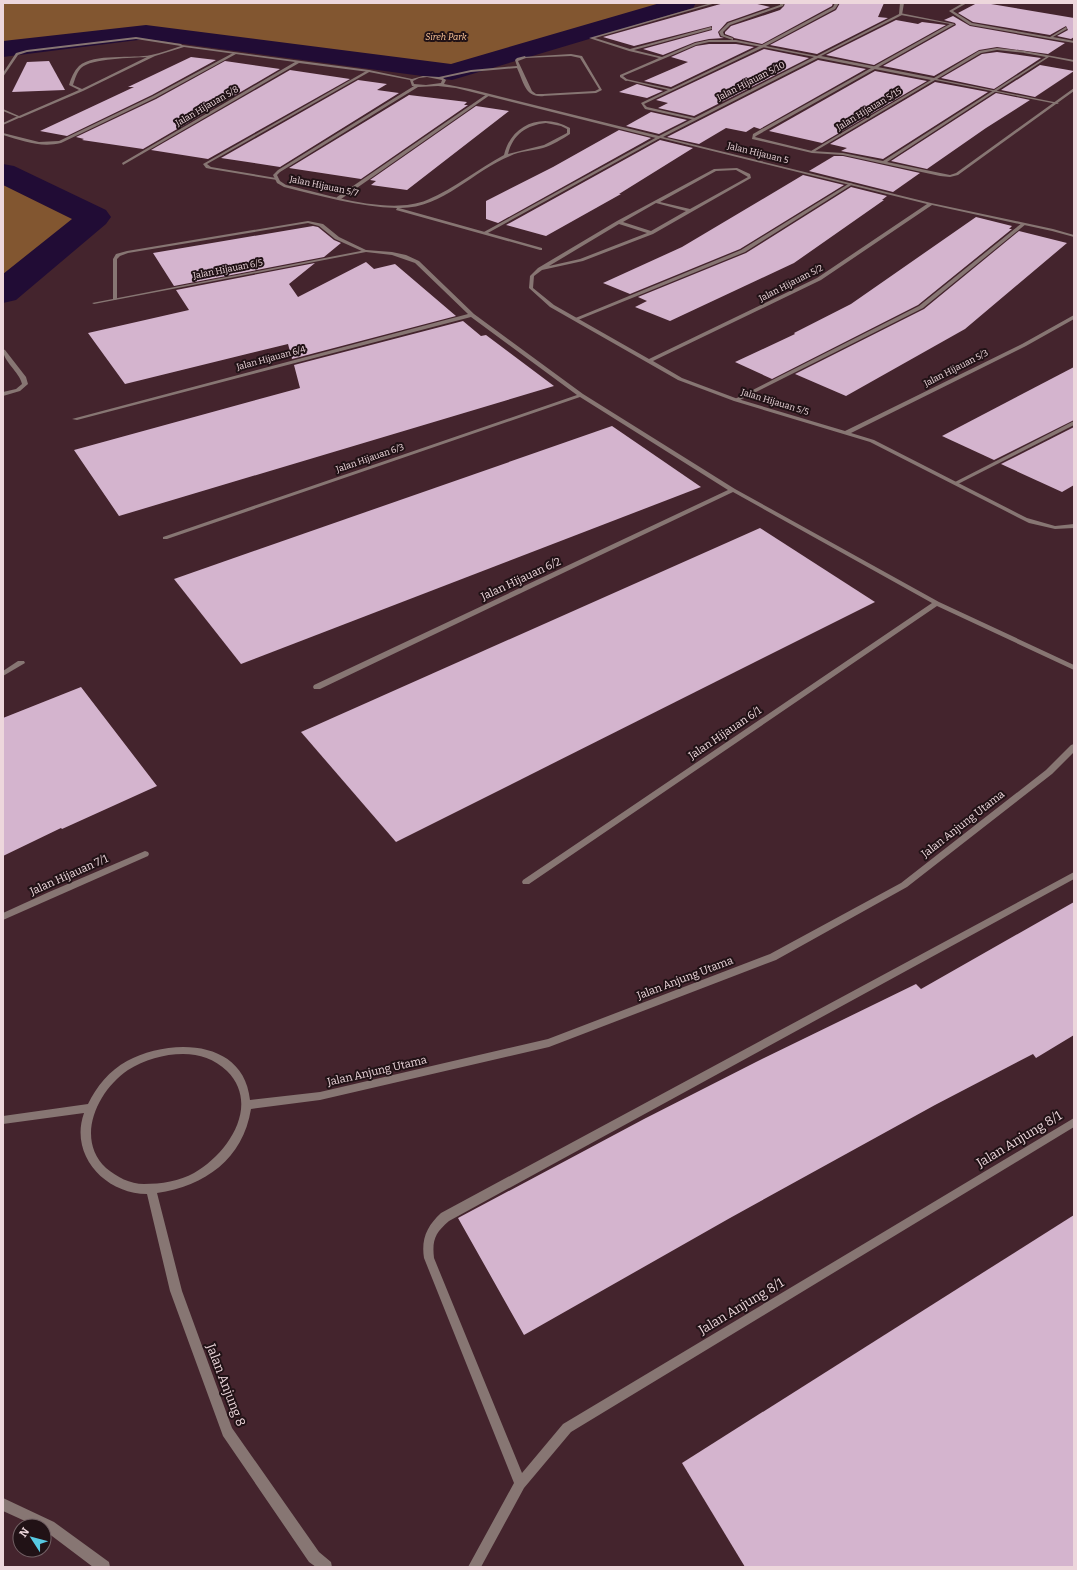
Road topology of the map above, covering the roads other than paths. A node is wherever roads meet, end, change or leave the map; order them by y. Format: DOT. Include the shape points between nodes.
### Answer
graph roads {
  1 [pos="714,3"];
  2 [pos="837,3"];
  3 [pos="902,3"];
  4 [pos="965,3"];
  5 [pos="782,4"];
  6 [pos="901,14"];
  7 [pos="711,28"];
  8 [pos="1066,28"];
  9 [pos="1050,38"];
  10 [pos="736,41"];
  11 [pos="1074,42"];
  12 [pos="184,46"];
  13 [pos="763,46"];
  14 [pos="630,50"];
  15 [pos="234,54"];
  16 [pos="154,56"];
  17 [pos="815,57"];
  18 [pos="1048,57"];
  19 [pos="661,58"];
  20 [pos="1074,61"];
  21 [pos="298,62"];
  22 [pos="518,67"];
  23 [pos="872,68"];
  24 [pos="369,71"];
  25 [pos="3,76"];
  26 [pos="438,78"];
  27 [pos="413,80"];
  28 [pos="935,80"];
  29 [pos="438,85"];
  30 [pos="417,86"];
  31 [pos="82,90"];
  32 [pos="671,90"];
  33 [pos="1074,90"];
  34 [pos="995,91"];
  35 [pos="488,95"];
  36 [pos="1057,103"];
  37 [pos="3,110"];
  38 [pos="19,117"];
  39 [pos="694,119"];
  40 [pos="3,124"];
  41 [pos="3,134"];
  42 [pos="658,138"];
  43 [pos="812,152"];
  44 [pos="506,156"];
  45 [pos="883,163"];
  46 [pos="123,164"];
  47 [pos="276,179"];
  48 [pos="851,184"];
  49 [pos="339,198"];
  50 [pos="656,202"];
  51 [pos="931,204"];
  52 [pos="393,208"];
  53 [pos="691,211"];
  54 [pos="619,222"];
  55 [pos="1024,224"];
  56 [pos="484,233"];
  57 [pos="651,233"];
  58 [pos="1074,236"];
  59 [pos="540,249"];
  60 [pos="366,251"];
  61 [pos="540,269"];
  62 [pos="115,299"];
  63 [pos="94,303"];
  64 [pos="472,315"];
  65 [pos="1074,317"];
  66 [pos="576,319"];
  67 [pos="3,351"];
  68 [pos="650,361"];
  69 [pos="3,394"];
  70 [pos="581,395"];
  71 [pos="736,400"];
  72 [pos="74,419"];
  73 [pos="1074,423"];
  74 [pos="846,433"];
  75 [pos="956,483"];
  76 [pos="733,490"];
  77 [pos="1074,526"];
  78 [pos="165,538"];
  79 [pos="937,604"];
  80 [pos="21,663"];
  81 [pos="1074,668"];
  82 [pos="3,674"];
  83 [pos="318,687"];
  84 [pos="1074,747"];
  85 [pos="145,854"];
  86 [pos="1074,875"];
  87 [pos="526,882"];
  88 [pos="3,917"];
  89 [pos="247,1105"];
  90 [pos="90,1108"];
  91 [pos="3,1120"];
  92 [pos="1074,1122"];
  93 [pos="151,1189"];
  94 [pos="520,1484"];
  95 [pos="3,1504"];
  96 [pos="104,1567"];
  97 [pos="326,1567"];
  98 [pos="474,1567"];
  1 -- 14 [label="street" via="591,38"];
  2 -- 13 [label="street" via="834,8"];
  3 -- 6 [label="street"];
  4 -- 9 [label="street" via="951,11 971,24"];
  5 -- 10 [label="street" via="730,24 721,32 723,36"];
  6 -- 17 [label="street, Jalan Hijauan 5/10"];
  6 -- 23 [label="street" via="953,24"];
  7 -- 14 [label="street"];
  8 -- 9 [label="street"];
  9 -- 11 [label="street"];
  10 -- 13 [label="street"];
  10 -- 19 [label="street" via="695,44"];
  12 -- 15 [label="street"];
  12 -- 16 [label="street"];
  12 -- 25 [label="street" via="136,38 27,51 17,54"];
  13 -- 17 [label="street"];
  13 -- 32 [label="street"];
  14 -- 19 [label="street"];
  15 -- 21 [label="street"];
  15 -- 41 [label="street" via="154,97 60,142 41,144"];
  16 -- 31 [label="street"];
  16 -- 31 [label="street" via="97,61 82,65 71,85"];
  17 -- 23 [label="street"];
  17 -- 39 [label="street, Jalan Hijauan 5/10"];
  18 -- 20 [label="street, Jalan Hijauan 5/15"];
  18 -- 28 [label="street, Jalan Hijauan 5/15" via="1006,49 986,50"];
  18 -- 34 [label="street"];
  19 -- 32 [label="street" via="621,76 626,80"];
  21 -- 24 [label="street"];
  21 -- 46 [label="street, Jalan Hijauan 5/8"];
  22 -- 22 [label="street" via="516,60 524,58 571,55 581,57 601,89 596,92 535,95 530,92"];
  22 -- 26 [label="street" via="471,71"];
  23 -- 28 [label="street"];
  23 -- 43 [label="street" via="752,136 758,140"];
  24 -- 27 [label="street"];
  24 -- 47 [label="street" via="204,164 211,168"];
  26 -- 27 [label="street"];
  26 -- 29 [label="street" via="444,80"];
  27 -- 30 [label="street" via="411,83"];
  28 -- 34 [label="street"];
  28 -- 43 [label="street, Jalan Hijauan 5/15"];
  29 -- 30 [label="street, Jalan Hijauan 5"];
  29 -- 35 [label="street, Jalan Hijauan 5"];
  30 -- 47 [label="street, Jalan Hijauan 5/7" via="279,171 275,175"];
  31 -- 38 [label="street"];
  32 -- 39 [label="street" via="643,103 642,106"];
  33 -- 36 [label="street"];
  34 -- 36 [label="street"];
  34 -- 45 [label="street"];
  35 -- 42 [label="street, Jalan Hijauan 5"];
  35 -- 49 [label="street"];
  36 -- 45 [label="street" via="954,176"];
  37 -- 38 [label="street"];
  38 -- 40 [label="street"];
  39 -- 42 [label="street, Jalan Hijauan 5/10"];
  42 -- 48 [label="street, Jalan Hijauan 5"];
  42 -- 56 [label="street, Jalan Hijauan 5/10"];
  43 -- 45 [label="street" via="839,153"];
  44 -- 44 [label="street, Jalan Hijauan 5/7" via="511,140 525,127 548,123 559,124 569,129 569,133 543,146"];
  44 -- 52 [label="street, Jalan Hijauan 5/7" via="426,201"];
  47 -- 49 [label="street, Jalan Hijauan 5/7" via="285,186"];
  48 -- 51 [label="street, Jalan Hijauan 5"];
  48 -- 66 [label="street" via="743,251"];
  49 -- 52 [label="street, Jalan Hijauan 5/7"];
  50 -- 53 [label="street"];
  50 -- 53 [label="street" via="715,170 737,169 750,175"];
  50 -- 54 [label="street"];
  51 -- 55 [label="street, Jalan Hijauan 5"];
  51 -- 68 [label="street, Jalan Hijauan 5/2" via="819,279"];
  52 -- 56 [label="street"];
  53 -- 57 [label="street"];
  54 -- 57 [label="street"];
  54 -- 61 [label="street"];
  55 -- 58 [label="street, Jalan Hijauan 5"];
  55 -- 71 [label="street" via="921,307"];
  56 -- 59 [label="street"];
  57 -- 61 [label="street" via="581,260"];
  60 -- 62 [label="street, Jalan Hijauan 6/5"];
  60 -- 62 [label="street" via="336,238 321,225 308,222 127,252 115,259"];
  60 -- 64 [label="street" via="391,252 417,262"];
  61 -- 66 [label="street, Jalan Hijauan 5/5" via="532,276 531,288 552,306"];
  62 -- 63 [label="street, Jalan Hijauan 6/5"];
  64 -- 70 [label="street"];
  64 -- 72 [label="street, Jalan Hijauan 6/4"];
  65 -- 74 [label="street, Jalan Hijauan 5/3"];
  66 -- 68 [label="street, Jalan Hijauan 5/5"];
  67 -- 69 [label="street" via="23,377 25,384 17,390"];
  68 -- 71 [label="street, Jalan Hijauan 5/5" via="680,379"];
  70 -- 76 [label="street"];
  70 -- 78 [label="street, Jalan Hijauan 6/3"];
  71 -- 74 [label="street, Jalan Hijauan 5/5"];
  73 -- 75 [label="street"];
  74 -- 75 [label="street, Jalan Hijauan 5/5" via="872,441"];
  75 -- 77 [label="street, Jalan Hijauan 5/5" via="1042,526 1064,529"];
  76 -- 79 [label="street"];
  76 -- 83 [label="street, Jalan Hijauan 6/2"];
  79 -- 81 [label="street"];
  79 -- 87 [label="street, Jalan Hijauan 6/1"];
  80 -- 82 [label="street"];
  84 -- 89 [label="street, Jalan Anjung Utama" via="1049,772 904,885 773,957 549,1043 320,1096"];
  85 -- 88 [label="street, Jalan Hijauan 7/1"];
  86 -- 94 [label="street" via="445,1217 435,1225 429,1235 429,1258"];
  89 -- 90 [label="street" via="244,1086 234,1071 220,1059 201,1052 180,1050 158,1053 137,1060 117,1073 101,1090"];
  89 -- 93 [label="street" via="243,1124 234,1144 218,1162 198,1176 175,1186"];
  90 -- 91 [label="street"];
  90 -- 93 [label="street" via="84,1128 86,1148 94,1165 108,1178 128,1187"];
  92 -- 94 [label="street, Jalan Anjung 8/1" via="567,1428"];
  93 -- 97 [label="street, Jalan Anjung 8" via="176,1291 227,1432 314,1557"];
  94 -- 98 [label="street, Jalan Anjung 8/1"];
  95 -- 96 [label="street" via="50,1526"];
}
